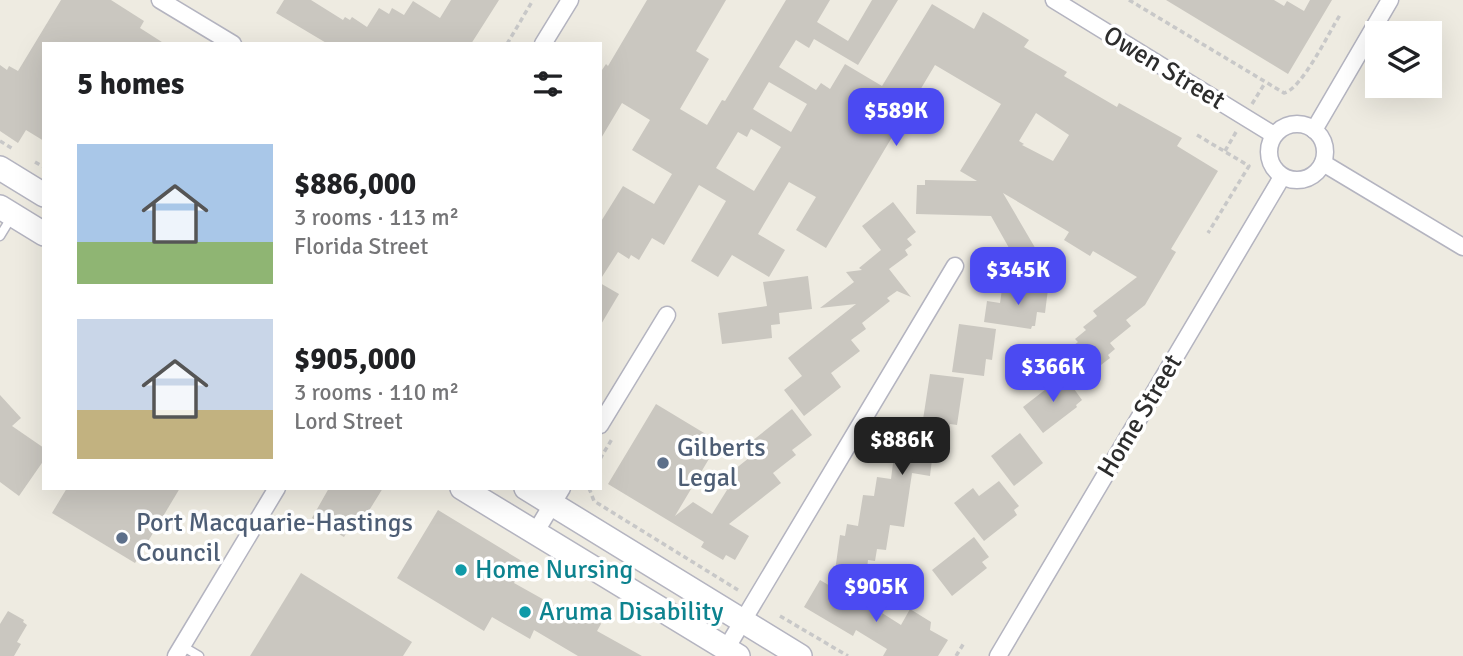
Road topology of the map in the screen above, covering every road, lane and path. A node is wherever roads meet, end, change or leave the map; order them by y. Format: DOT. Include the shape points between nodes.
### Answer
graph roads {
  1 [pos="160,0"];
  2 [pos="533,0"];
  3 [pos="570,0"];
  4 [pos="1054,0"];
  5 [pos="1129,0"];
  6 [pos="1390,0"];
  7 [pos="1340,15"];
  8 [pos="230,42"];
  9 [pos="508,42"];
  10 [pos="544,42"];
  11 [pos="1265,83"];
  12 [pos="1258,94"];
  13 [pos="1314,130"];
  14 [pos="1197,135"];
  15 [pos="1275,135"];
  16 [pos="1233,136"];
  17 [pos="1224,151"];
  18 [pos="1323,163"];
  19 [pos="0,169"];
  20 [pos="1282,177"];
  21 [pos="1237,186"];
  22 [pos="1243,189"];
  23 [pos="42,194"];
  24 [pos="6,211"];
  25 [pos="42,233"];
  26 [pos="1208,233"];
  27 [pos="0,236"];
  28 [pos="1463,247"];
  29 [pos="955,267"];
  30 [pos="667,315"];
  31 [pos="602,422"];
  32 [pos="276,490"];
  33 [pos="466,490"];
  34 [pos="534,490"];
  35 [pos="590,490"];
  36 [pos="557,496"];
  37 [pos="535,533"];
  38 [pos="738,590"];
  39 [pos="772,612"];
  40 [pos="743,621"];
  41 [pos="964,643"];
  42 [pos="179,651"];
  43 [pos="732,652"];
  44 [pos="199,656"];
  45 [pos="800,656"];
  46 [pos="848,656"];
  47 [pos="956,656"];
  48 [pos="998,656"];
  1 -- 8 [label="street"];
  2 -- 9 [label="path"];
  3 -- 10 [label="street"];
  4 -- 15 [label="street, Owen Street"];
  5 -- 11 [label="path"];
  6 -- 13 [label="street"];
  7 -- 11 [label="path" via="1308,70 1289,92"];
  11 -- 12 [label="path"];
  13 -- 15 [label="street" via="1289,125"];
  13 -- 18 [label="street" via="1324,145"];
  14 -- 17 [label="path"];
  15 -- 20 [label="street" via="1270,163"];
  16 -- 17 [label="path"];
  17 -- 21 [label="path" via="1249,166"];
  18 -- 20 [label="street" via="1310,177"];
  18 -- 28 [label="street"];
  19 -- 23 [label="main road"];
  20 -- 48 [label="street, Home Street"];
  21 -- 22 [label="path"];
  21 -- 26 [label="path"];
  24 -- 25 [label="main road"];
  24 -- 27 [label="lane"];
  29 -- 40 [label="street"];
  30 -- 31 [label="street"];
  32 -- 42 [label="street"];
  33 -- 37 [label="main road"];
  34 -- 36 [label="main road"];
  35 -- 38 [label="path" via="594,501"];
  36 -- 37 [label="street"];
  36 -- 40 [label="main road"];
  37 -- 43 [label="main road"];
  39 -- 46 [label="path"];
  40 -- 43 [label="street"];
  40 -- 45 [label="main road"];
  41 -- 47 [label="path"];
  42 -- 44 [label="lane"];
}
